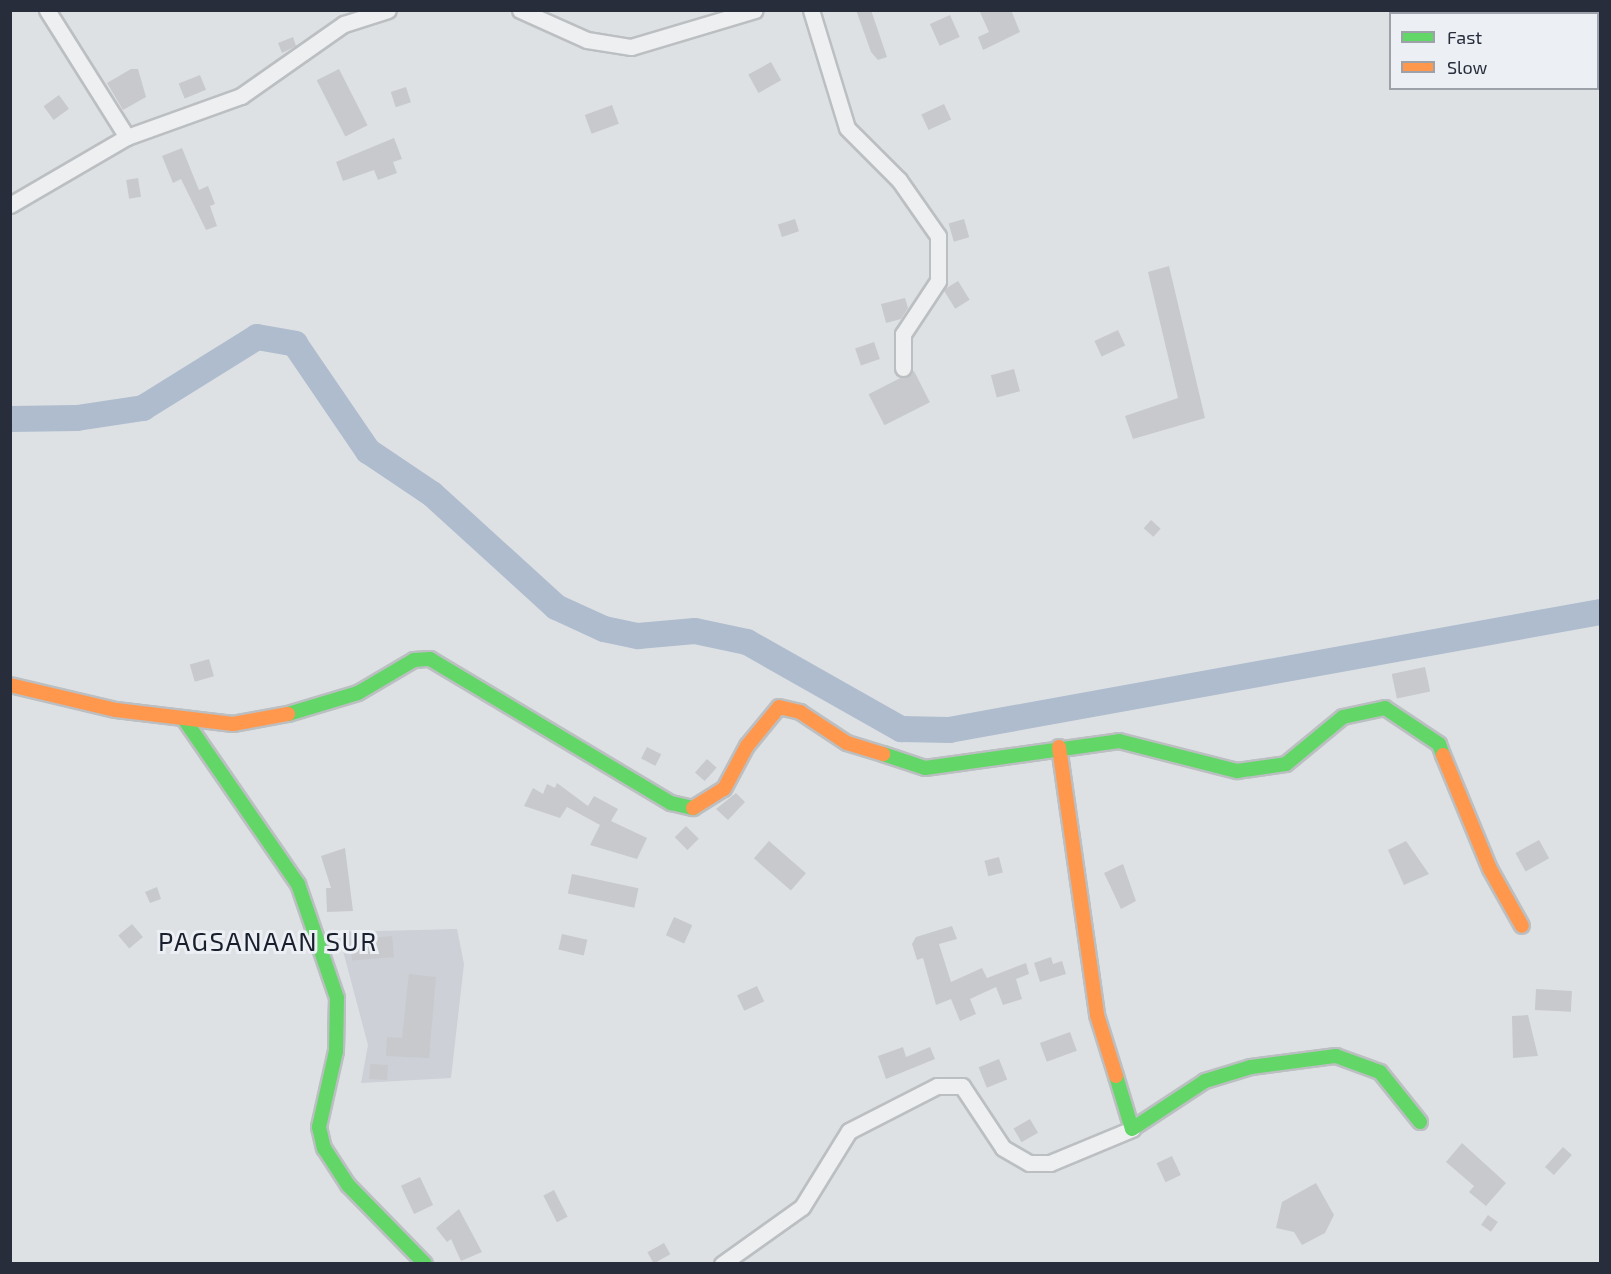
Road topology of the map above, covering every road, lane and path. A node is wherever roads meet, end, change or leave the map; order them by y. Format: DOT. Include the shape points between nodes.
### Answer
graph roads {
  1 [pos="47,10"];
  2 [pos="388,10"];
  3 [pos="520,10"];
  4 [pos="755,10"];
  5 [pos="811,10"];
  6 [pos="127,137"];
  7 [pos="10,205"];
  8 [pos="903,368"];
  9 [pos="10,685"];
  10 [pos="184,719"];
  11 [pos="1059,747"];
  12 [pos="1522,926"];
  13 [pos="1420,1122"];
  14 [pos="1132,1129"];
  15 [pos="425,1263"];
  16 [pos="722,1263"];
  1 -- 6 [label="street"];
  2 -- 6 [label="street" via="344,24 242,96"];
  3 -- 4 [label="street" via="587,40 631,47"];
  5 -- 8 [label="street" via="847,128 898,180 938,236 938,281 903,334"];
  6 -- 7 [label="street"];
  9 -- 10 [label="street" via="116,710"];
  10 -- 11 [label="street" via="233,724 302,712 358,693 408,663 430,658 659,796 692,809 724,789 747,746 779,707 800,712 847,743 925,768"];
  10 -- 15 [label="street" via="298,884 337,998 336,1050 319,1127 324,1148 348,1185"];
  11 -- 12 [label="street" via="1119,741 1215,768 1271,770 1357,710 1392,710 1440,744 1490,868"];
  11 -- 14 [label="street" via="1097,1015"];
  13 -- 14 [label="street" via="1380,1072 1354,1058 1328,1056 1251,1067 1205,1082"];
  14 -- 16 [label="street" via="1050,1163 1029,1163 1003,1148 962,1086 937,1086 849,1131 802,1207"];
}
